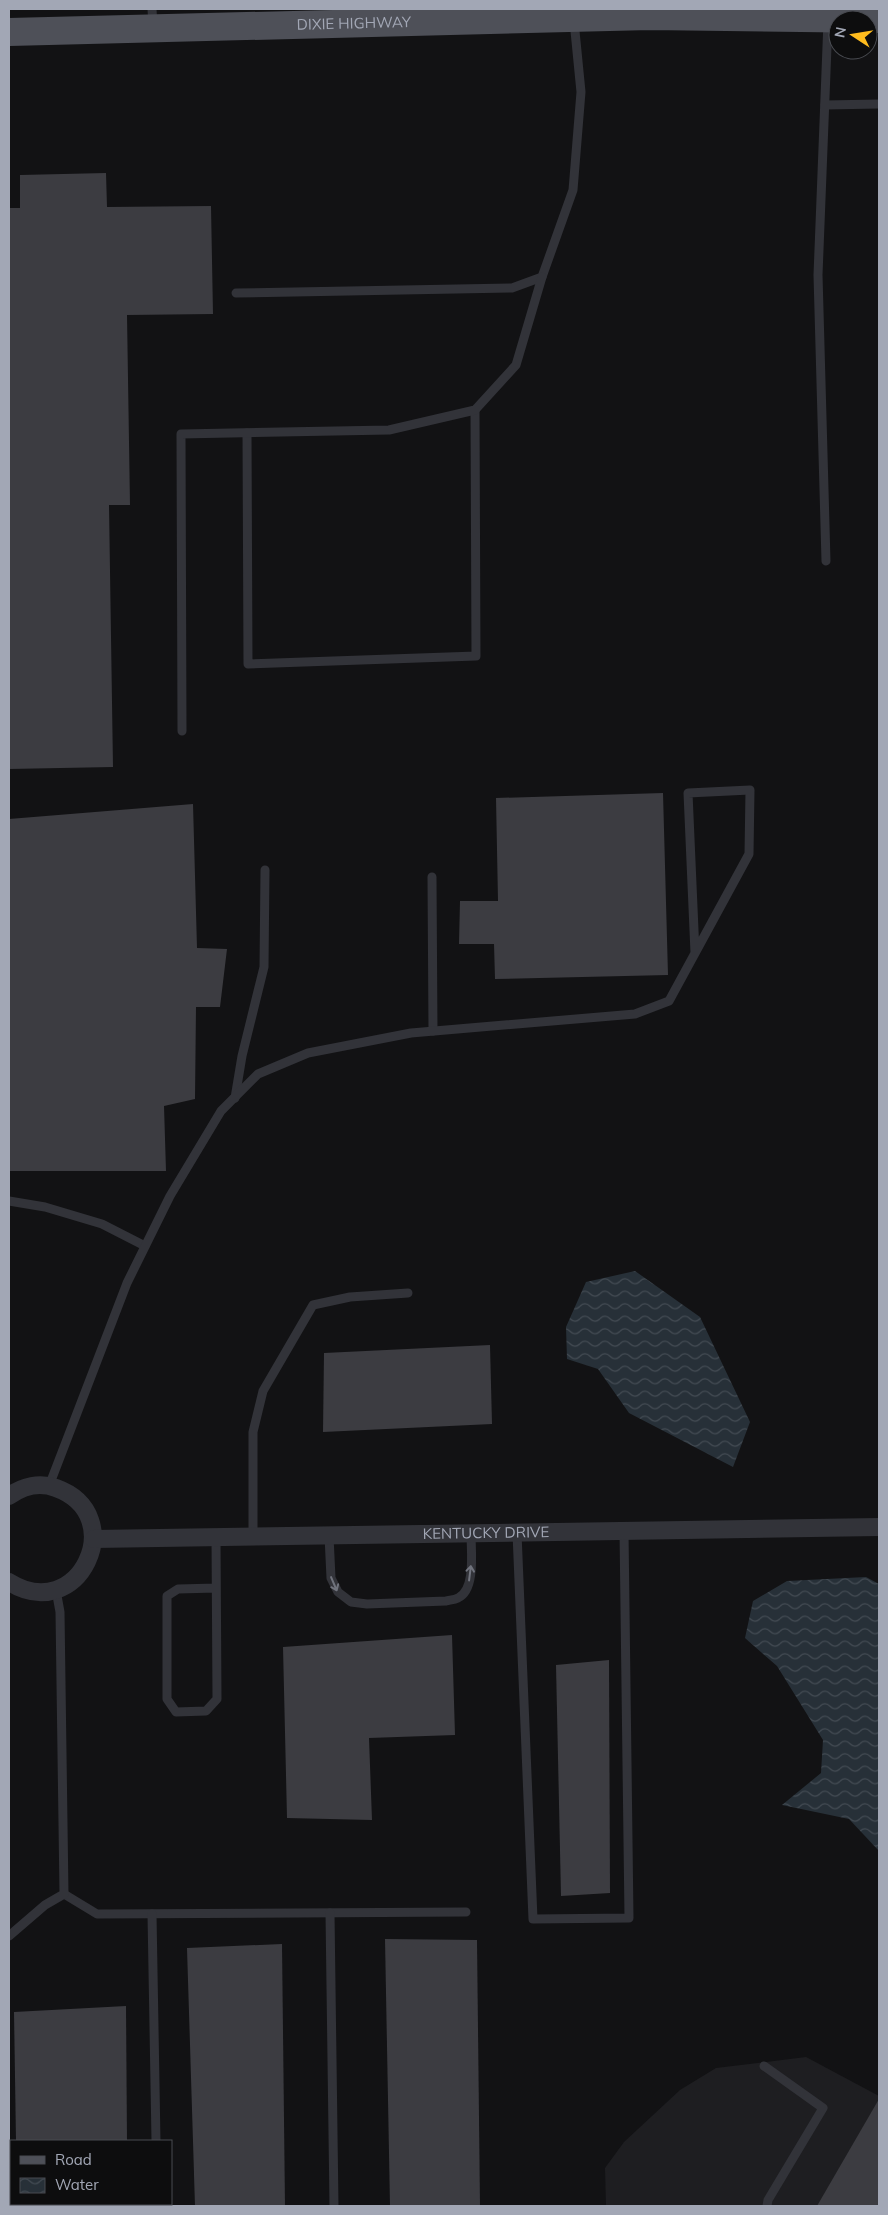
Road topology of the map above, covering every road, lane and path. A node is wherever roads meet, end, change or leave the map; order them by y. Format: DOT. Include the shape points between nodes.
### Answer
graph roads {
  1 [pos="650,12"];
  2 [pos="574,18"];
  3 [pos="828,18"];
  4 [pos="153,19"];
  5 [pos="9,32"];
  6 [pos="879,104"];
  7 [pos="824,105"];
  8 [pos="542,277"];
  9 [pos="236,293"];
  10 [pos="475,410"];
  11 [pos="247,433"];
  12 [pos="826,561"];
  13 [pos="182,731"];
  14 [pos="265,870"];
  15 [pos="432,877"];
  16 [pos="695,953"];
  17 [pos="433,1030"];
  18 [pos="235,1098"];
  19 [pos="9,1201"];
  20 [pos="145,1246"];
  21 [pos="408,1293"];
  22 [pos="49,1486"];
  23 [pos="9,1496"];
  24 [pos="879,1526"];
  25 [pos="624,1531"];
  26 [pos="517,1533"];
  27 [pos="471,1534"];
  28 [pos="329,1536"];
  29 [pos="253,1537"];
  30 [pos="216,1538"];
  31 [pos="94,1540"];
  32 [pos="9,1582"];
  33 [pos="216,1588"];
  34 [pos="56,1590"];
  35 [pos="64,1894"];
  36 [pos="466,1912"];
  37 [pos="330,1913"];
  38 [pos="152,1914"];
  39 [pos="9,1936"];
  40 [pos="764,2066"];
  41 [pos="156,2140"];
  42 [pos="334,2206"];
  43 [pos="767,2206"];
  1 -- 2 [label="main road, DIXIE HIGHWAY"];
  1 -- 3 [label="main road, DIXIE HIGHWAY"];
  2 -- 4 [label="main road, DIXIE HIGHWAY"];
  2 -- 8 [label="lane" via="581,92 574,190"];
  3 -- 7 [label="lane"];
  4 -- 5 [label="main road, DIXIE HIGHWAY"];
  6 -- 7 [label="lane"];
  7 -- 12 [label="lane" via="818,275"];
  8 -- 9 [label="lane" via="512,288"];
  8 -- 10 [label="lane" via="516,365"];
  10 -- 11 [label="lane" via="389,430"];
  10 -- 11 [label="lane" via="476,656 248,664"];
  11 -- 13 [label="lane" via="181,434"];
  14 -- 18 [label="lane" via="264,967"];
  15 -- 17 [label="lane"];
  16 -- 16 [label="lane" via="688,793 750,790 749,854"];
  16 -- 17 [label="lane" via="669,1001 635,1014"];
  17 -- 18 [label="lane" via="308,1053 258,1074"];
  18 -- 20 [label="lane" via="222,1111 170,1196"];
  19 -- 20 [label="lane" via="45,1207 102,1224"];
  20 -- 22 [label="lane" via="127,1283"];
  21 -- 29 [label="lane" via="350,1297 313,1305 263,1391 253,1432"];
  22 -- 23 [label="street" via="33,1486"];
  22 -- 31 [label="street" via="66,1492 81,1504 91,1521"];
  24 -- 25 [label="street, KENTUCKY DRIVE"];
  25 -- 26 [label="street, KENTUCKY DRIVE"];
  25 -- 26 [label="lane" via="629,1918 533,1919"];
  26 -- 27 [label="street, KENTUCKY DRIVE"];
  27 -- 28 [label="street, KENTUCKY DRIVE"];
  28 -- 27 [label="lane, one-way" via="331,1578 338,1592 351,1602 367,1604 458,1598 466,1592 471,1576"];
  28 -- 29 [label="street, KENTUCKY DRIVE"];
  29 -- 30 [label="street, KENTUCKY DRIVE"];
  30 -- 31 [label="street, KENTUCKY DRIVE"];
  30 -- 33 [label="lane"];
  31 -- 34 [label="street" via="89,1561 76,1580"];
  32 -- 34 [label="street" via="20,1589 38,1593"];
  33 -- 33 [label="lane" via="217,1699 206,1711 176,1712 167,1699 167,1596 178,1589"];
  34 -- 35 [label="lane" via="60,1612"];
  35 -- 38 [label="lane" via="97,1914"];
  35 -- 39 [label="lane" via="45,1905"];
  36 -- 37 [label="lane"];
  37 -- 38 [label="lane"];
  37 -- 42 [label="lane"];
  38 -- 41 [label="lane"];
  40 -- 43 [label="lane" via="823,2108"];
}
